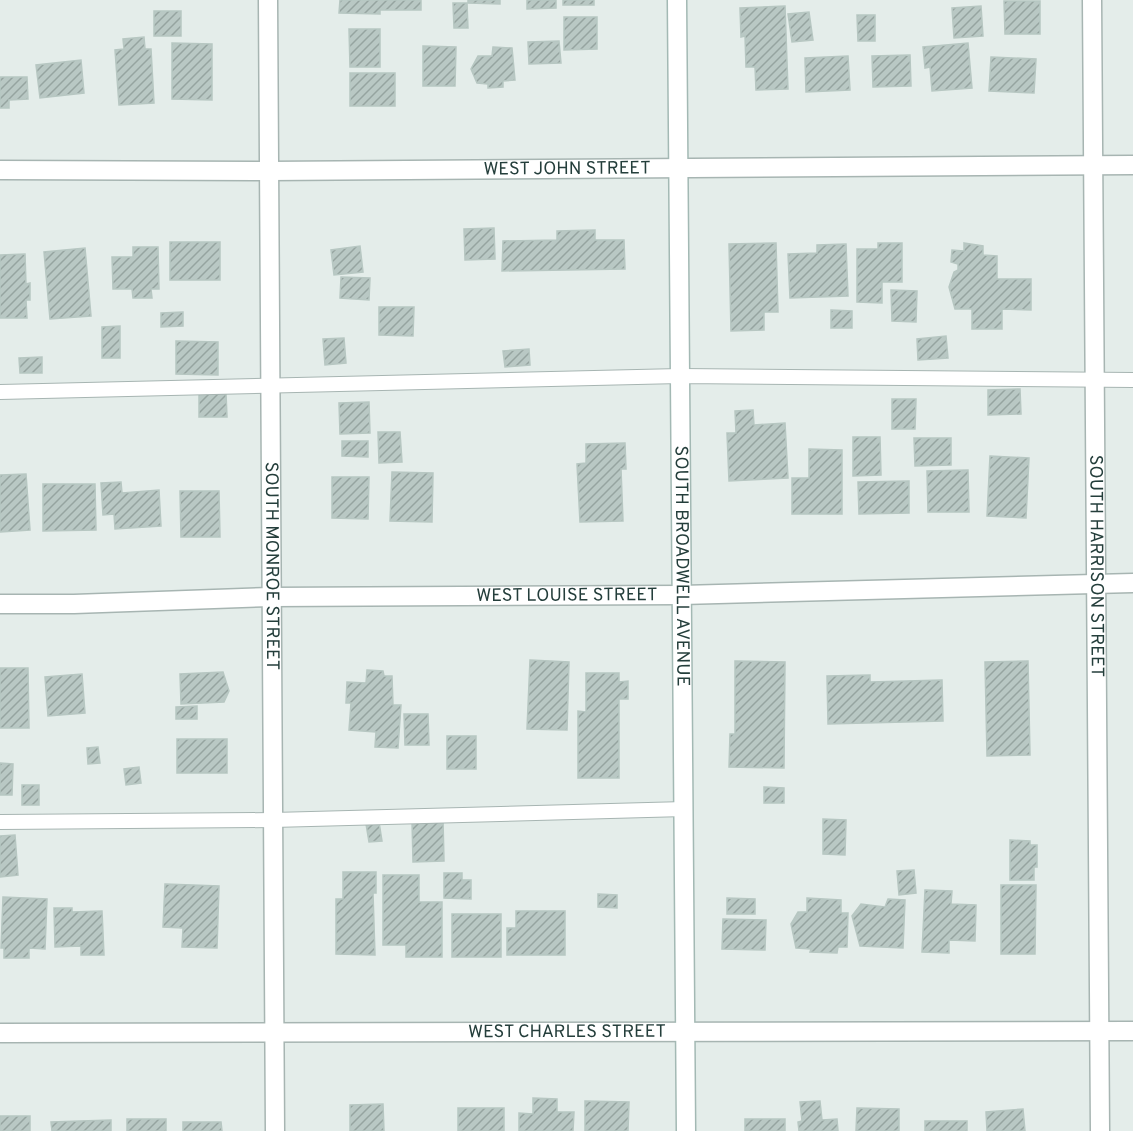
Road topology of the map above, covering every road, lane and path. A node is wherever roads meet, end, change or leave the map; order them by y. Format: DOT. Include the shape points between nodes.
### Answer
graph roads {
  1 [pos="268,0"];
  2 [pos="677,0"];
  3 [pos="1092,0"];
  4 [pos="1094,165"];
  5 [pos="1133,165"];
  6 [pos="679,169"];
  7 [pos="0,170"];
  8 [pos="269,171"];
  9 [pos="680,376"];
  10 [pos="1096,380"];
  11 [pos="1133,380"];
  12 [pos="270,384"];
  13 [pos="0,392"];
  14 [pos="1098,583"];
  15 [pos="1133,583"];
  16 [pos="682,596"];
  17 [pos="272,597"];
  18 [pos="0,604"];
  19 [pos="685,809"];
  20 [pos="273,820"];
  21 [pos="0,822"];
  22 [pos="1099,1031"];
  23 [pos="1133,1031"];
  24 [pos="686,1032"];
  25 [pos="0,1033"];
  26 [pos="273,1033"];
  27 [pos="275,1131"];
  28 [pos="686,1131"];
  29 [pos="1100,1131"];
  1 -- 8 [label="street, SOUTH MONROE STREET"];
  2 -- 6 [label="street, SOUTH BROADWELL AVENUE"];
  3 -- 4 [label="street, SOUTH HARRISON STREET"];
  4 -- 5 [label="street, WEST JOHN STREET"];
  4 -- 6 [label="street, WEST JOHN STREET"];
  4 -- 10 [label="street, SOUTH HARRISON STREET"];
  6 -- 8 [label="street, WEST JOHN STREET"];
  6 -- 9 [label="street, SOUTH BROADWELL AVENUE"];
  7 -- 8 [label="street, WEST JOHN STREET"];
  8 -- 12 [label="street, SOUTH MONROE STREET"];
  9 -- 10 [label="lane"];
  9 -- 12 [label="lane"];
  9 -- 16 [label="street, SOUTH BROADWELL AVENUE"];
  10 -- 11 [label="lane"];
  10 -- 14 [label="street, SOUTH HARRISON STREET"];
  12 -- 13 [label="lane"];
  12 -- 17 [label="street, SOUTH MONROE STREET"];
  14 -- 15 [label="street, WEST LOUISE STREET"];
  14 -- 16 [label="street, WEST LOUISE STREET"];
  14 -- 22 [label="street, SOUTH HARRISON STREET"];
  16 -- 17 [label="street, WEST LOUISE STREET"];
  16 -- 19 [label="street, SOUTH BROADWELL AVENUE"];
  17 -- 18 [label="street, WEST LOUISE STREET"];
  17 -- 20 [label="street, SOUTH MONROE STREET"];
  19 -- 20 [label="lane"];
  19 -- 24 [label="street, SOUTH BROADWELL AVENUE"];
  20 -- 21 [label="lane"];
  20 -- 26 [label="street, SOUTH MONROE STREET"];
  22 -- 23 [label="street, WEST CHARLES STREET"];
  22 -- 24 [label="street, WEST CHARLES STREET"];
  22 -- 29 [label="street, SOUTH HARRISON STREET"];
  24 -- 26 [label="street, WEST CHARLES STREET"];
  24 -- 28 [label="street, SOUTH BROADWELL AVENUE"];
  25 -- 26 [label="street, WEST CHARLES STREET"];
  26 -- 27 [label="street, SOUTH MONROE STREET"];
}
